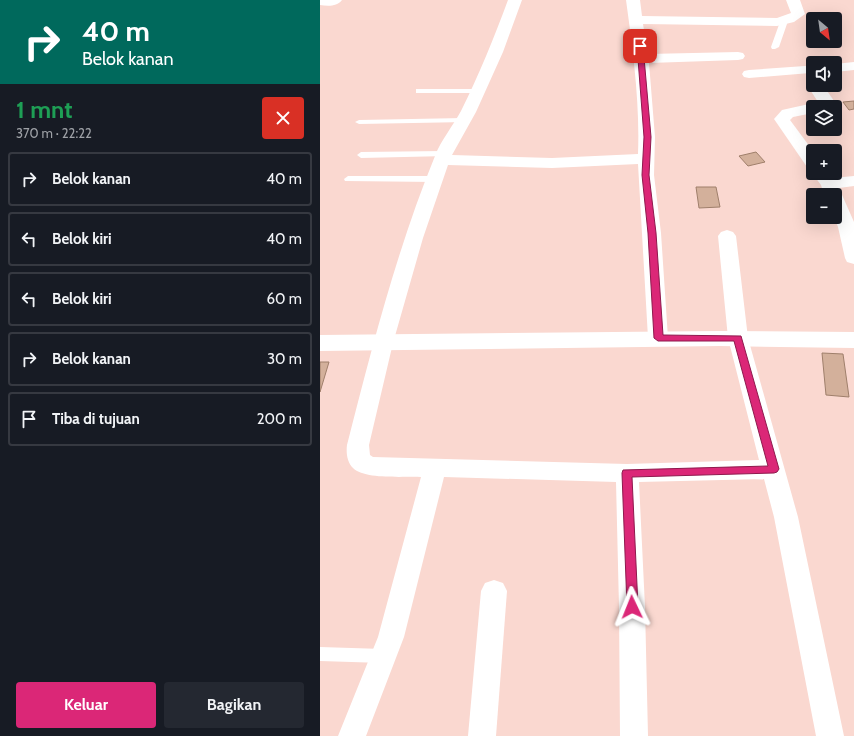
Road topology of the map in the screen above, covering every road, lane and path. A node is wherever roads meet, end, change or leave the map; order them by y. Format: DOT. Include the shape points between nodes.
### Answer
graph roads {
  1 [pos="335,0"];
  2 [pos="515,0"];
  3 [pos="634,0"];
  4 [pos="793,0"];
  5 [pos="320,1"];
  6 [pos="636,20"];
  7 [pos="784,21"];
  8 [pos="775,46"];
  9 [pos="738,56"];
  10 [pos="641,59"];
  11 [pos="854,66"];
  12 [pos="842,67"];
  13 [pos="806,73"];
  14 [pos="749,74"];
  15 [pos="419,91"];
  16 [pos="478,91"];
  17 [pos="806,109"];
  18 [pos="464,120"];
  19 [pos="359,122"];
  20 [pos="806,153"];
  21 [pos="361,155"];
  22 [pos="443,157"];
  23 [pos="646,159"];
  24 [pos="348,179"];
  25 [pos="435,179"];
  26 [pos="854,181"];
  27 [pos="829,188"];
  28 [pos="842,216"];
  29 [pos="727,236"];
  30 [pos="854,258"];
  31 [pos="658,338"];
  32 [pos="738,338"];
  33 [pos="854,340"];
  34 [pos="320,343"];
  35 [pos="383,343"];
  36 [pos="435,466"];
  37 [pos="774,469"];
  38 [pos="627,473"];
  39 [pos="494,591"];
  40 [pos="320,654"];
  41 [pos="382,656"];
  42 [pos="352,736"];
  43 [pos="482,736"];
  44 [pos="634,736"];
  45 [pos="830,736"];
  1 -- 5 [label="street"];
  2 -- 16 [label="street"];
  3 -- 6 [label="street"];
  4 -- 7 [label="street" via="798,14"];
  6 -- 7 [label="street"];
  6 -- 10 [label="street"];
  7 -- 8 [label="lane"];
  9 -- 10 [label="street"];
  10 -- 23 [label="street" via="647,137"];
  11 -- 12 [label="street"];
  13 -- 14 [label="street"];
  15 -- 16 [label="lane"];
  16 -- 18 [label="street"];
  17 -- 20 [label="street" via="788,113 782,119"];
  18 -- 19 [label="lane"];
  18 -- 22 [label="street"];
  21 -- 22 [label="lane"];
  22 -- 23 [label="street" via="552,163"];
  22 -- 25 [label="street"];
  23 -- 31 [label="street"];
  24 -- 25 [label="lane"];
  25 -- 35 [label="street" via="414,238"];
  26 -- 27 [label="street"];
  28 -- 30 [label="street"];
  29 -- 32 [label="street"];
  31 -- 32 [label="street"];
  31 -- 35 [label="street"];
  32 -- 33 [label="street"];
  32 -- 37 [label="street"];
  34 -- 35 [label="street"];
  35 -- 36 [label="street" via="357,455 364,465"];
  36 -- 38 [label="street"];
  36 -- 41 [label="street" via="396,620"];
  37 -- 38 [label="street"];
  37 -- 45 [label="street"];
  38 -- 44 [label="street"];
  39 -- 43 [label="street"];
  40 -- 41 [label="lane"];
  41 -- 42 [label="street"];
}
